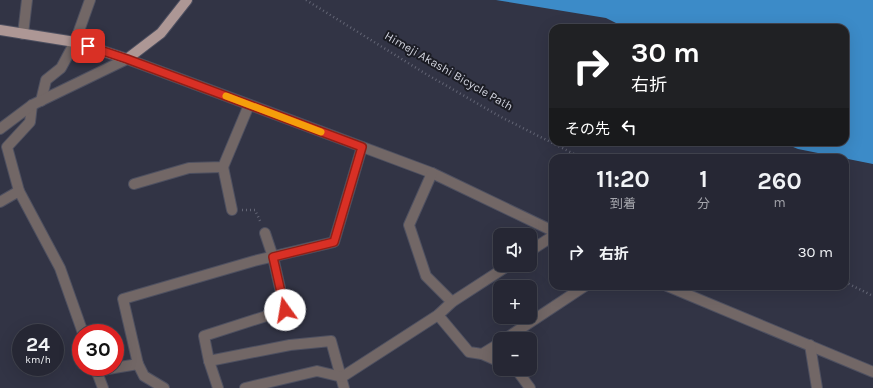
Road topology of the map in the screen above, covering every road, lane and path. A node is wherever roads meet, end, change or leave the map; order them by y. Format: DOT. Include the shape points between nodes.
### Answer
graph roads {
  1 [pos="27,0"];
  2 [pos="90,0"];
  3 [pos="187,0"];
  4 [pos="306,0"];
  5 [pos="0,30"];
  6 [pos="23,34"];
  7 [pos="74,42"];
  8 [pos="127,59"];
  9 [pos="42,101"];
  10 [pos="249,105"];
  11 [pos="32,106"];
  12 [pos="0,129"];
  13 [pos="549,142"];
  14 [pos="558,146"];
  15 [pos="362,147"];
  16 [pos="574,154"];
  17 [pos="223,167"];
  18 [pos="432,173"];
  19 [pos="134,184"];
  20 [pos="19,191"];
  21 [pos="0,202"];
  22 [pos="232,210"];
  23 [pos="549,229"];
  24 [pos="265,233"];
  25 [pos="549,239"];
  26 [pos="537,246"];
  27 [pos="273,257"];
  28 [pos="498,272"];
  29 [pos="849,284"];
  30 [pos="579,290"];
  31 [pos="678,290"];
  32 [pos="873,296"];
  33 [pos="452,302"];
  34 [pos="438,315"];
  35 [pos="80,324"];
  36 [pos="516,332"];
  37 [pos="810,345"];
  38 [pos="493,347"];
  39 [pos="482,354"];
  40 [pos="493,359"];
  41 [pos="209,362"];
  42 [pos="138,364"];
  43 [pos="124,366"];
  44 [pos="873,372"];
  45 [pos="99,376"];
  46 [pos="521,376"];
  47 [pos="342,377"];
  48 [pos="103,388"];
  49 [pos="164,388"];
  50 [pos="218,388"];
  51 [pos="244,388"];
  52 [pos="344,388"];
  53 [pos="530,388"];
  54 [pos="817,388"];
  1 -- 6 [label="street"];
  2 -- 7 [label="street"];
  3 -- 8 [label="main road" via="161,33"];
  4 -- 13 [label="path, Himeji Akashi Bicycle Path" via="501,118"];
  5 -- 6 [label="main road"];
  6 -- 7 [label="main road"];
  7 -- 8 [label="main road"];
  7 -- 9 [label="street" via="61,68 46,80"];
  8 -- 9 [label="street"];
  8 -- 10 [label="street"];
  9 -- 11 [label="street"];
  10 -- 15 [label="street"];
  10 -- 17 [label="street"];
  11 -- 12 [label="street"];
  11 -- 20 [label="street" via="30,122 7,147"];
  14 -- 16 [label="path, Himeji Akashi Bicycle Path"];
  15 -- 18 [label="street"];
  15 -- 27 [label="street" via="334,242"];
  17 -- 19 [label="street" via="189,168"];
  17 -- 22 [label="street"];
  18 -- 23 [label="street"];
  18 -- 33 [label="street" via="409,225 426,276"];
  20 -- 21 [label="street"];
  20 -- 35 [label="street" via="60,268"];
  22 -- 24 [label="path" via="255,210"];
  24 -- 27 [label="street"];
  25 -- 26 [label="street"];
  27 -- 41 [label="street" via="285,310 204,336"];
  27 -- 42 [label="street" via="124,299"];
  28 -- 33 [label="street"];
  29 -- 32 [label="path"];
  30 -- 36 [label="street"];
  31 -- 37 [label="street"];
  33 -- 34 [label="street"];
  34 -- 39 [label="street" via="469,352"];
  34 -- 47 [label="street"];
  37 -- 44 [label="street"];
  37 -- 54 [label="street"];
  38 -- 39 [label="street"];
  39 -- 40 [label="street"];
  41 -- 47 [label="street" via="290,345 331,341"];
  41 -- 50 [label="street"];
  42 -- 43 [label="street"];
  42 -- 49 [label="street" via="144,376"];
  45 -- 48 [label="street"];
  46 -- 53 [label="street"];
  47 -- 51 [label="street" via="317,371"];
  47 -- 52 [label="street"];
}
